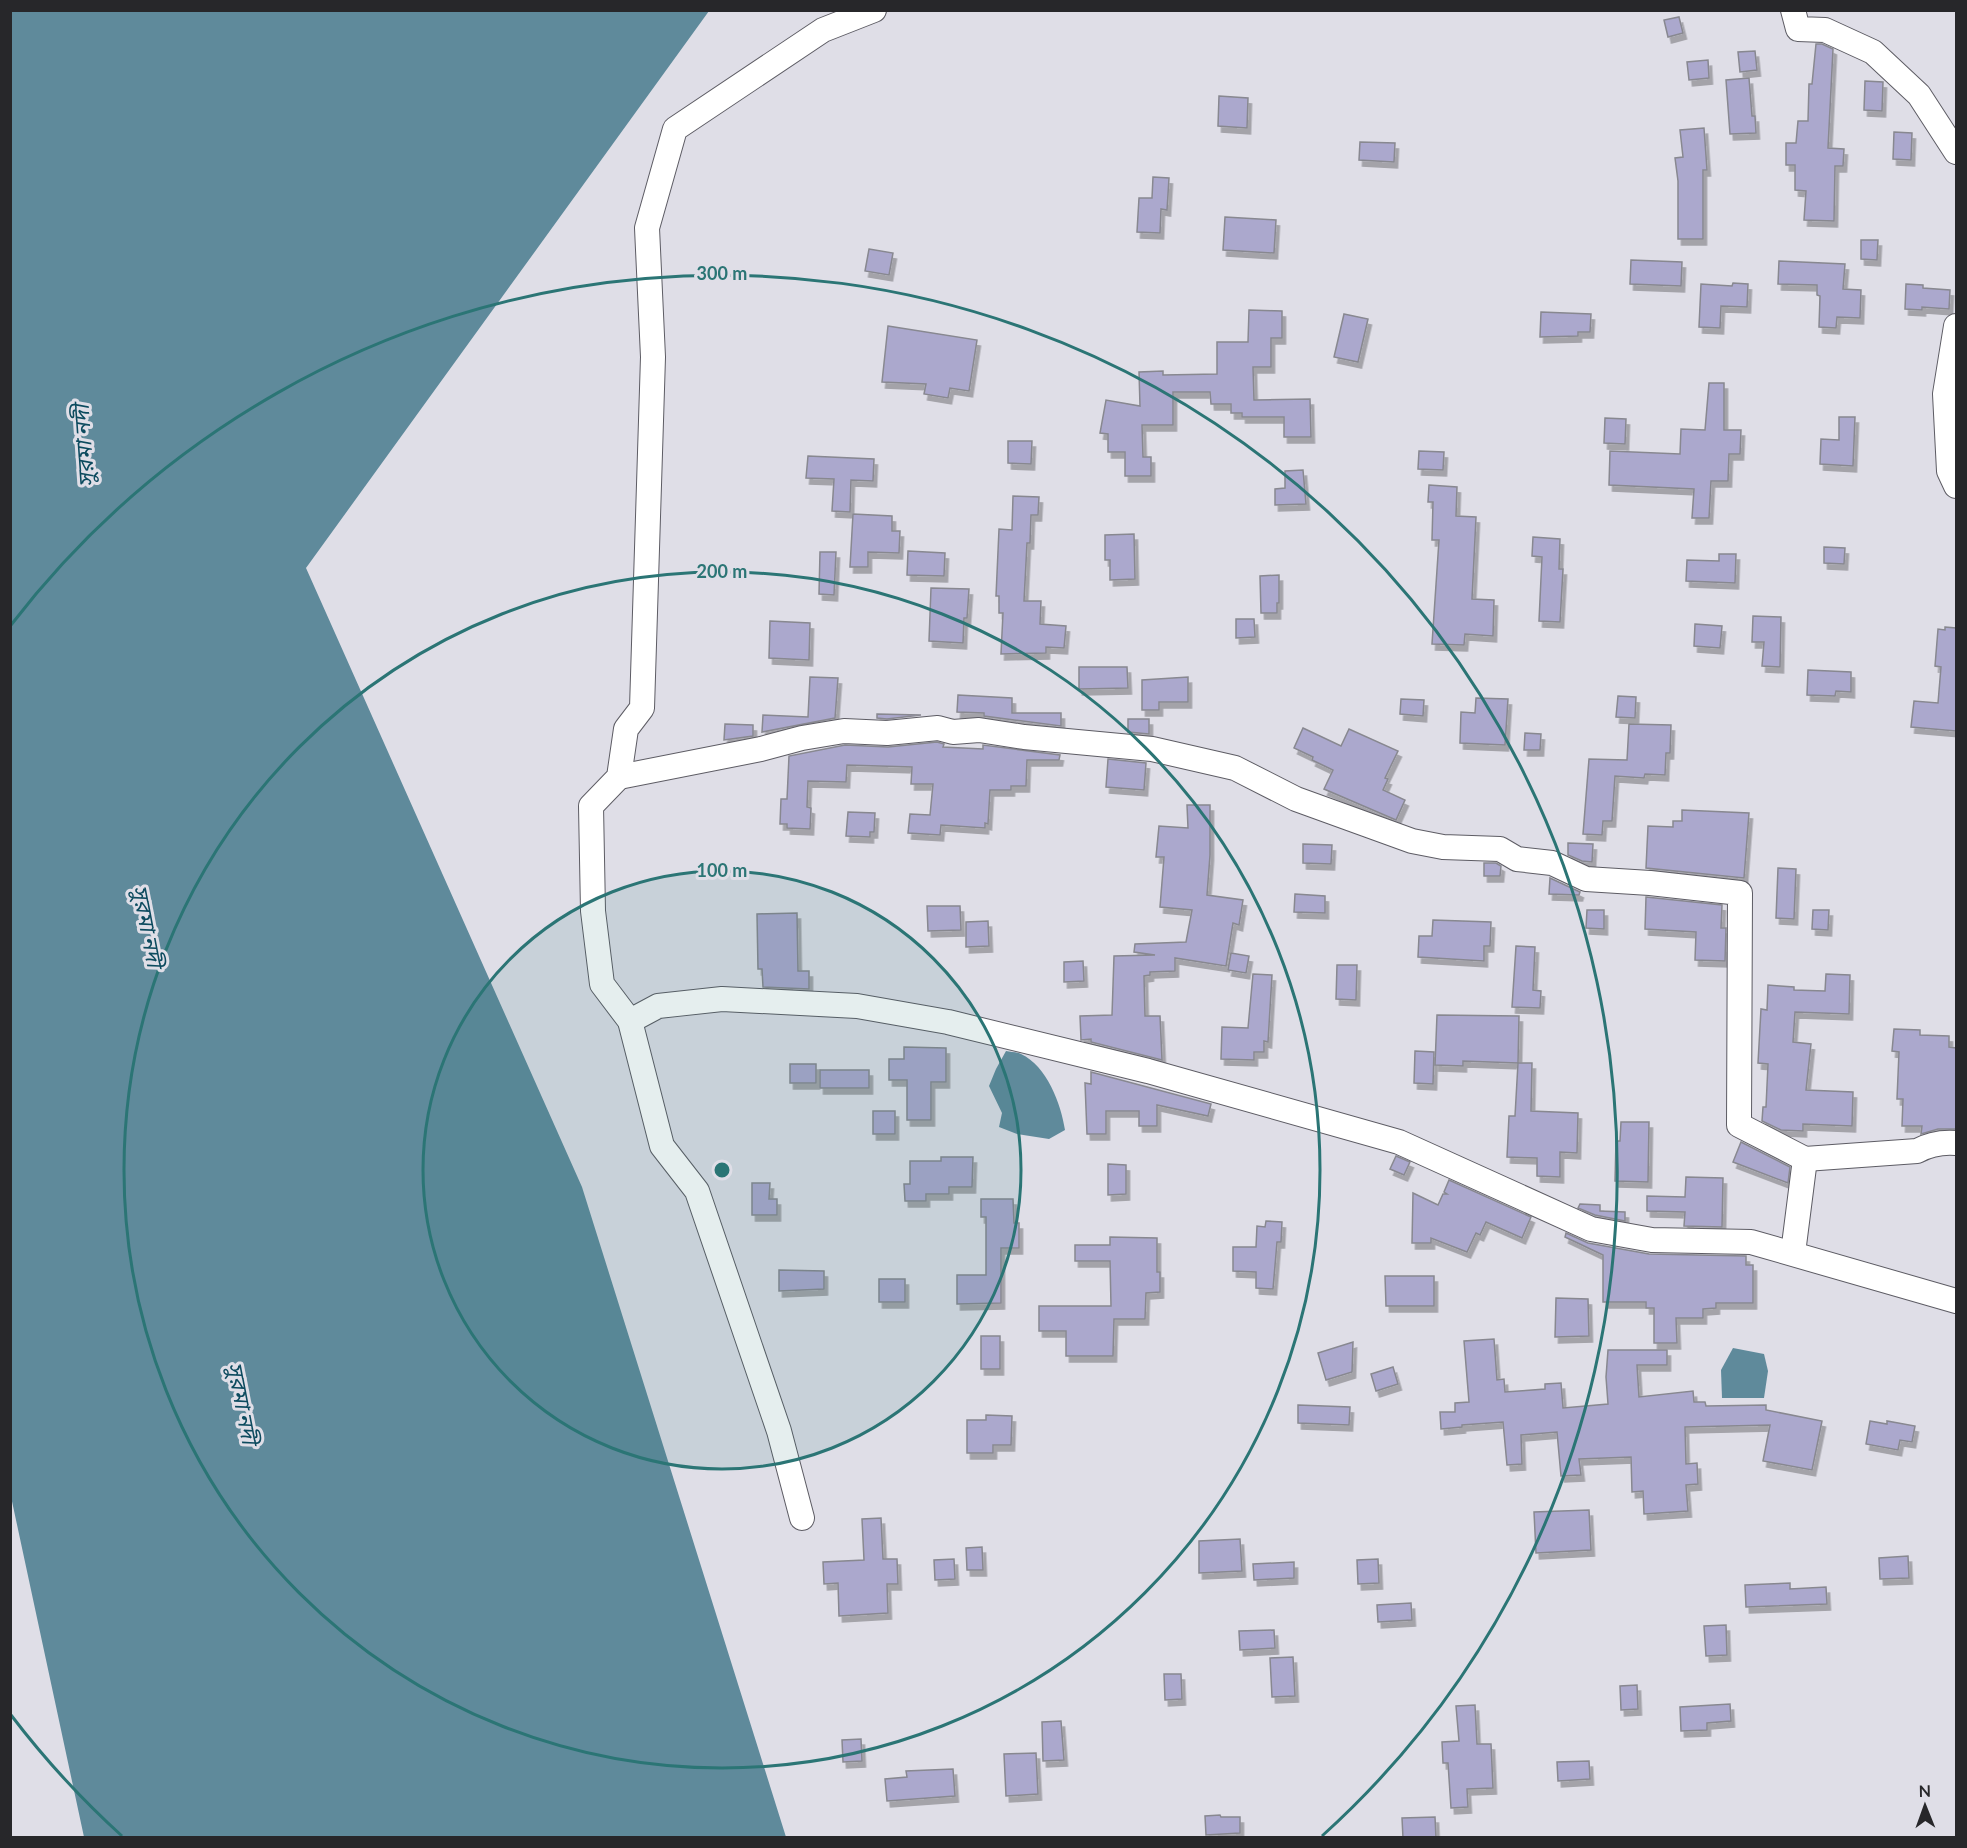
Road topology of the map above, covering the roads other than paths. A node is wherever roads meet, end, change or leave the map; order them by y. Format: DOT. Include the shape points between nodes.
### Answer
graph roads {
  1 [pos="874,10"];
  2 [pos="1793,10"];
  3 [pos="1956,152"];
  4 [pos="1956,326"];
  5 [pos="1956,486"];
  6 [pos="619,777"];
  7 [pos="630,1021"];
  8 [pos="1956,1143"];
  9 [pos="1805,1159"];
  10 [pos="1792,1253"];
  11 [pos="1956,1301"];
  12 [pos="802,1518"];
  1 -- 6 [label="street" via="823,30 675,129 647,228 653,357 642,708 626,729"];
  2 -- 3 [label="street" via="1798,29 1825,30 1873,52 1920,95"];
  4 -- 5 [label="street" via="1945,394 1949,471"];
  6 -- 7 [label="street" via="591,806 593,911 602,984"];
  6 -- 9 [label="street" via="844,731 979,730 1152,749 1235,768 1296,799 1412,841 1443,848 1500,849 1517,859 1552,863 1586,879 1740,893 1739,1125"];
  7 -- 10 [label="street" via="658,1005 722,999 857,1006 948,1022 1148,1071 1399,1142 1591,1229 1652,1240 1751,1242"];
  7 -- 12 [label="street" via="662,1146 697,1191 779,1431"];
  8 -- 9 [label="street" via="1917,1151"];
  9 -- 10 [label="street"];
  10 -- 11 [label="street"];
}
